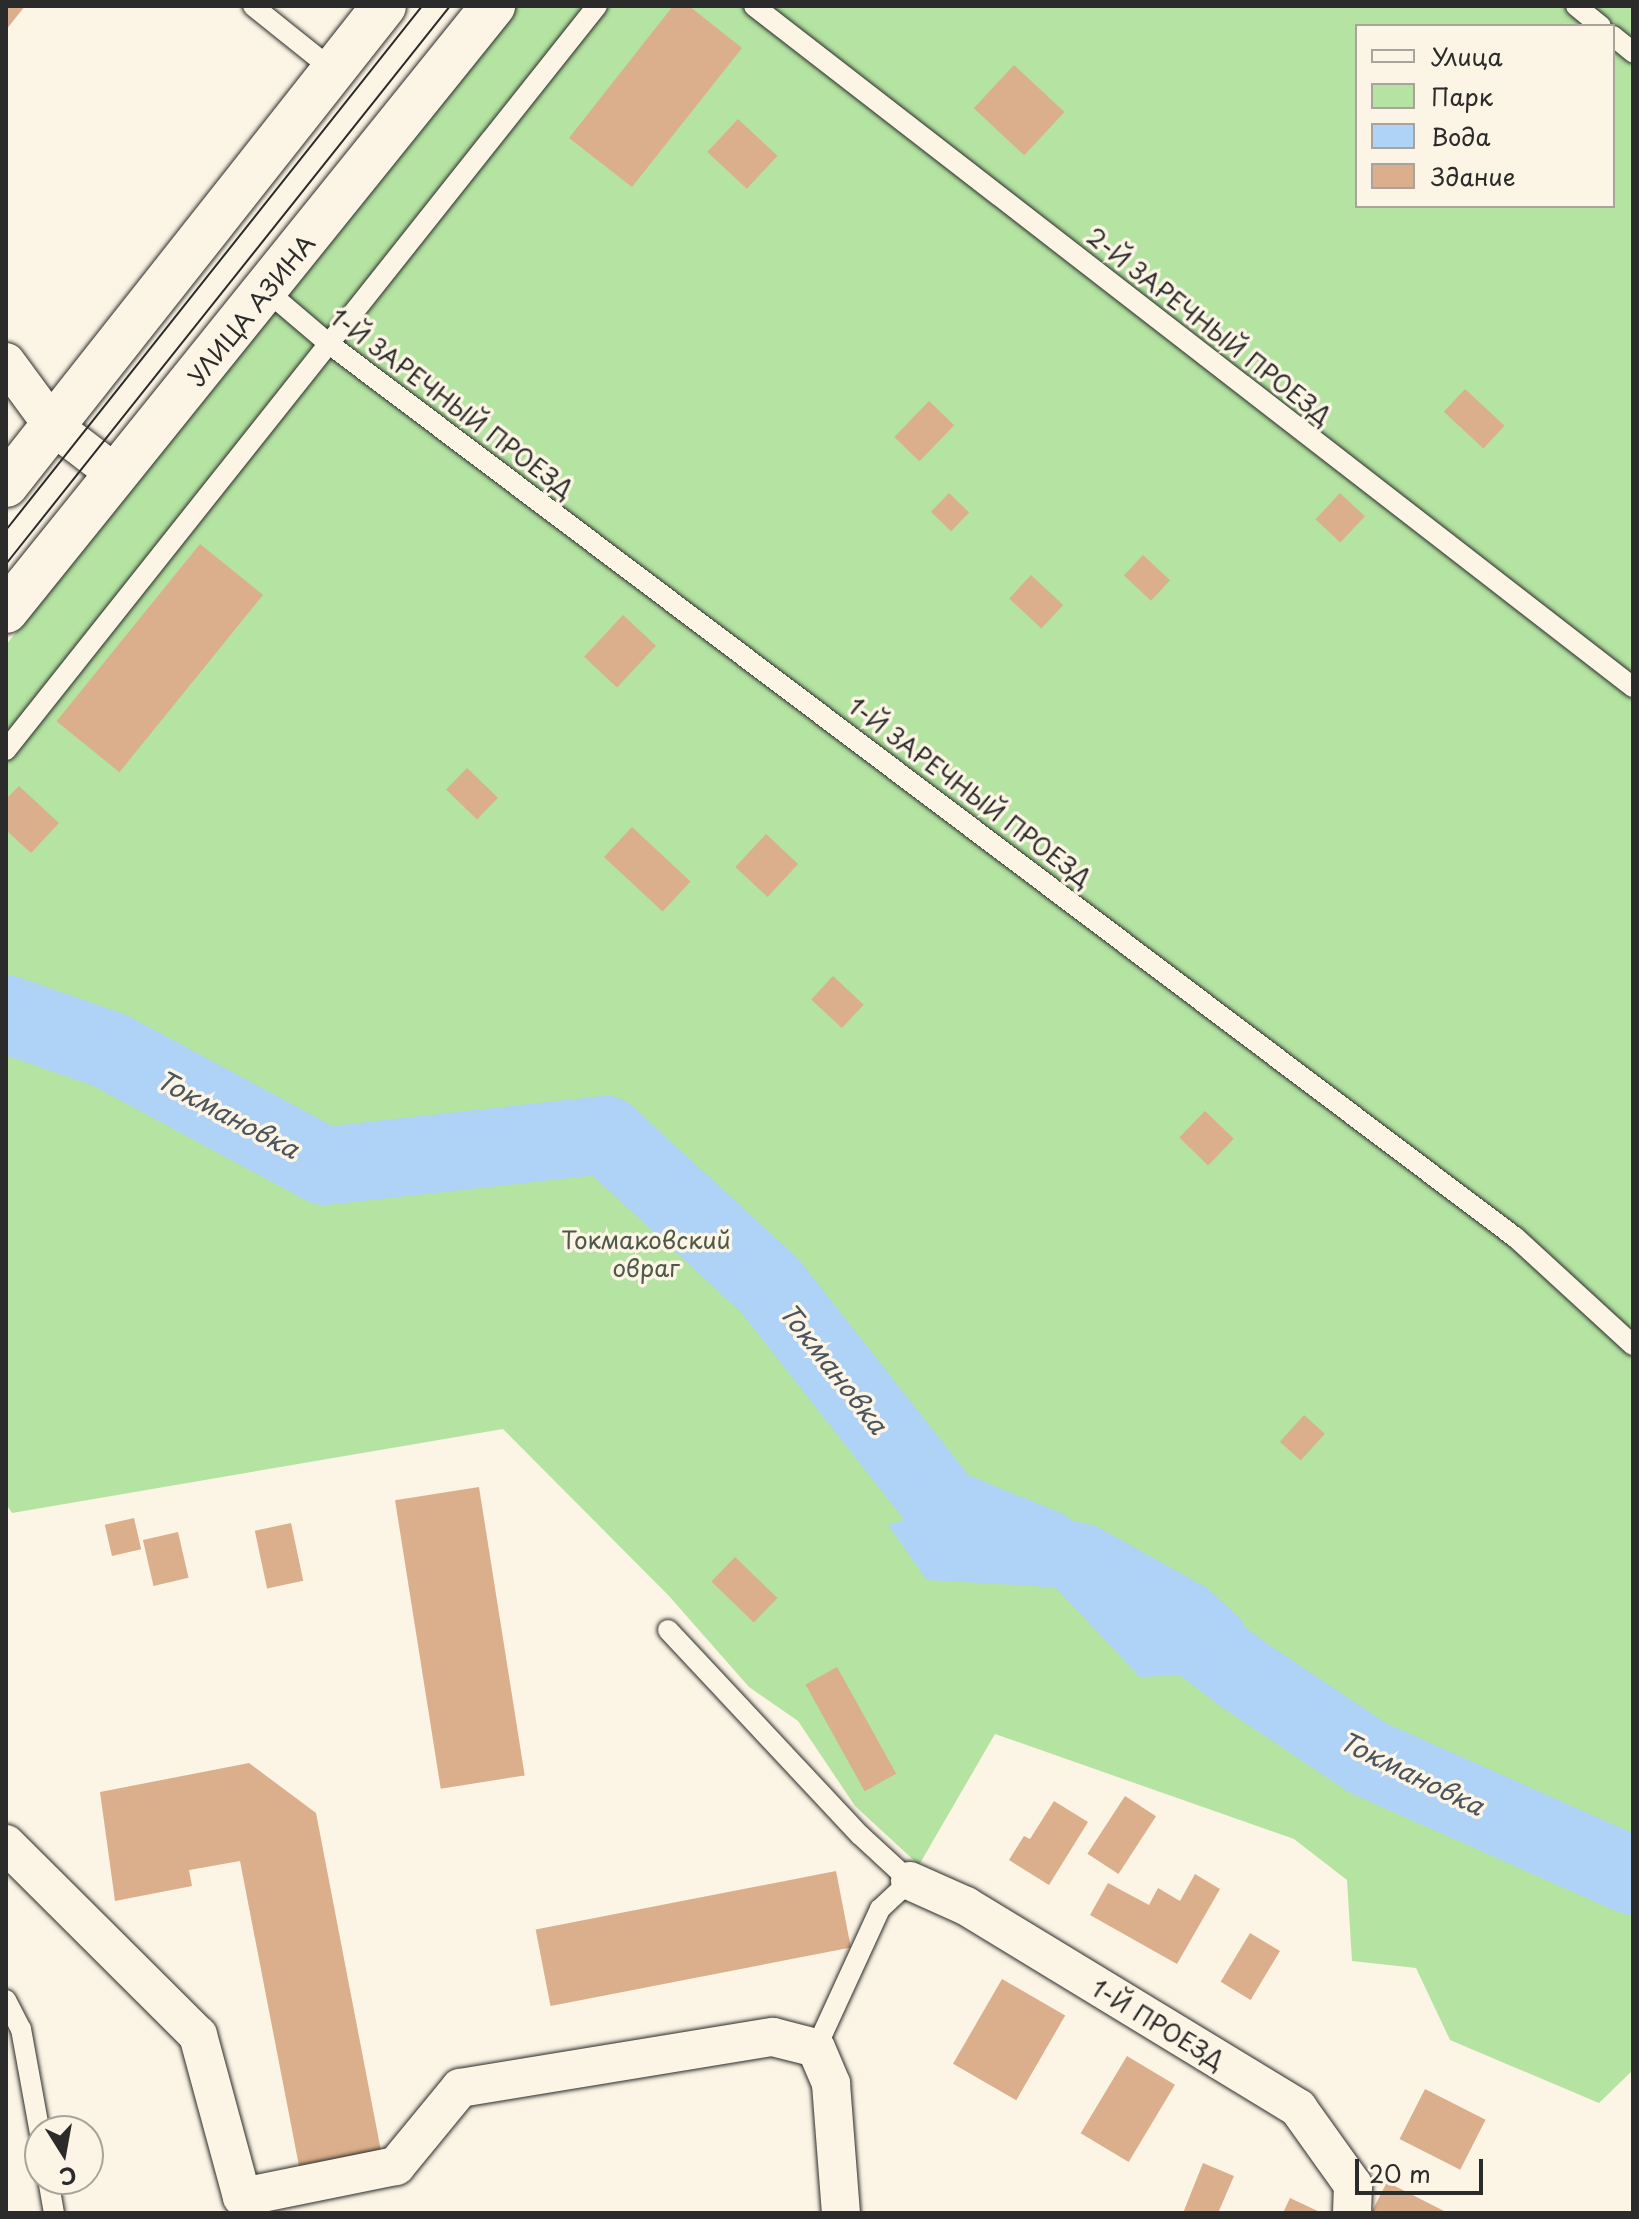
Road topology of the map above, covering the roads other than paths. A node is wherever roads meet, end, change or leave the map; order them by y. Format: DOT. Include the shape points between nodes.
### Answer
graph roads {
  1 [pos="253,6"];
  2 [pos="384,6"];
  3 [pos="493,6"];
  4 [pos="597,6"];
  5 [pos="754,6"];
  6 [pos="1576,6"];
  7 [pos="1598,24"];
  8 [pos="1615,38"];
  9 [pos="1633,52"];
  10 [pos="334,71"];
  11 [pos="267,291"];
  12 [pos="328,343"];
  13 [pos="6,362"];
  14 [pos="53,426"];
  15 [pos="117,475"];
  16 [pos="6,485"];
  17 [pos="6,611"];
  18 [pos="1633,687"];
  19 [pos="6,750"];
  20 [pos="1633,1345"];
  21 [pos="668,1630"];
  22 [pos="6,1844"];
  23 [pos="910,1881"];
  24 [pos="6,2000"];
  25 [pos="816,2048"];
  26 [pos="37,2115"];
  27 [pos="841,2213"];
  28 [pos="1352,2213"];
  1 -- 10 [label="lane"];
  2 -- 10 [label="main road"];
  3 -- 11 [label="main road, УЛИЦА АЗИНА"];
  4 -- 12 [label="lane"];
  5 -- 18 [label="lane, 2-Й ЗАРЕЧНЫЙ ПРОЕЗД"];
  6 -- 7 [label="lane"];
  8 -- 9 [label="lane"];
  10 -- 14 [label="main road"];
  11 -- 12 [label="lane, 1-Й ЗАРЕЧНЫЙ ПРОЕЗД"];
  11 -- 15 [label="main road, УЛИЦА АЗИНА"];
  12 -- 19 [label="lane"];
  12 -- 20 [label="lane, 1-Й ЗАРЕЧНЫЙ ПРОЕЗД" via="1515,1237"];
  13 -- 14 [label="street"];
  14 -- 15 [label="street"];
  14 -- 16 [label="main road"];
  15 -- 17 [label="main road, УЛИЦА АЗИНА"];
  21 -- 23 [label="lane" via="860,1835"];
  22 -- 25 [label="street" via="198,2035 242,2197 396,2166 460,2088 773,2037"];
  23 -- 25 [label="lane" via="880,1909"];
  23 -- 28 [label="street, 1-Й ПРОЕЗД" via="966,1906 1298,2108 1353,2185"];
  24 -- 26 [label="lane" via="21,2029"];
  25 -- 27 [label="street" via="831,2084"];
}
